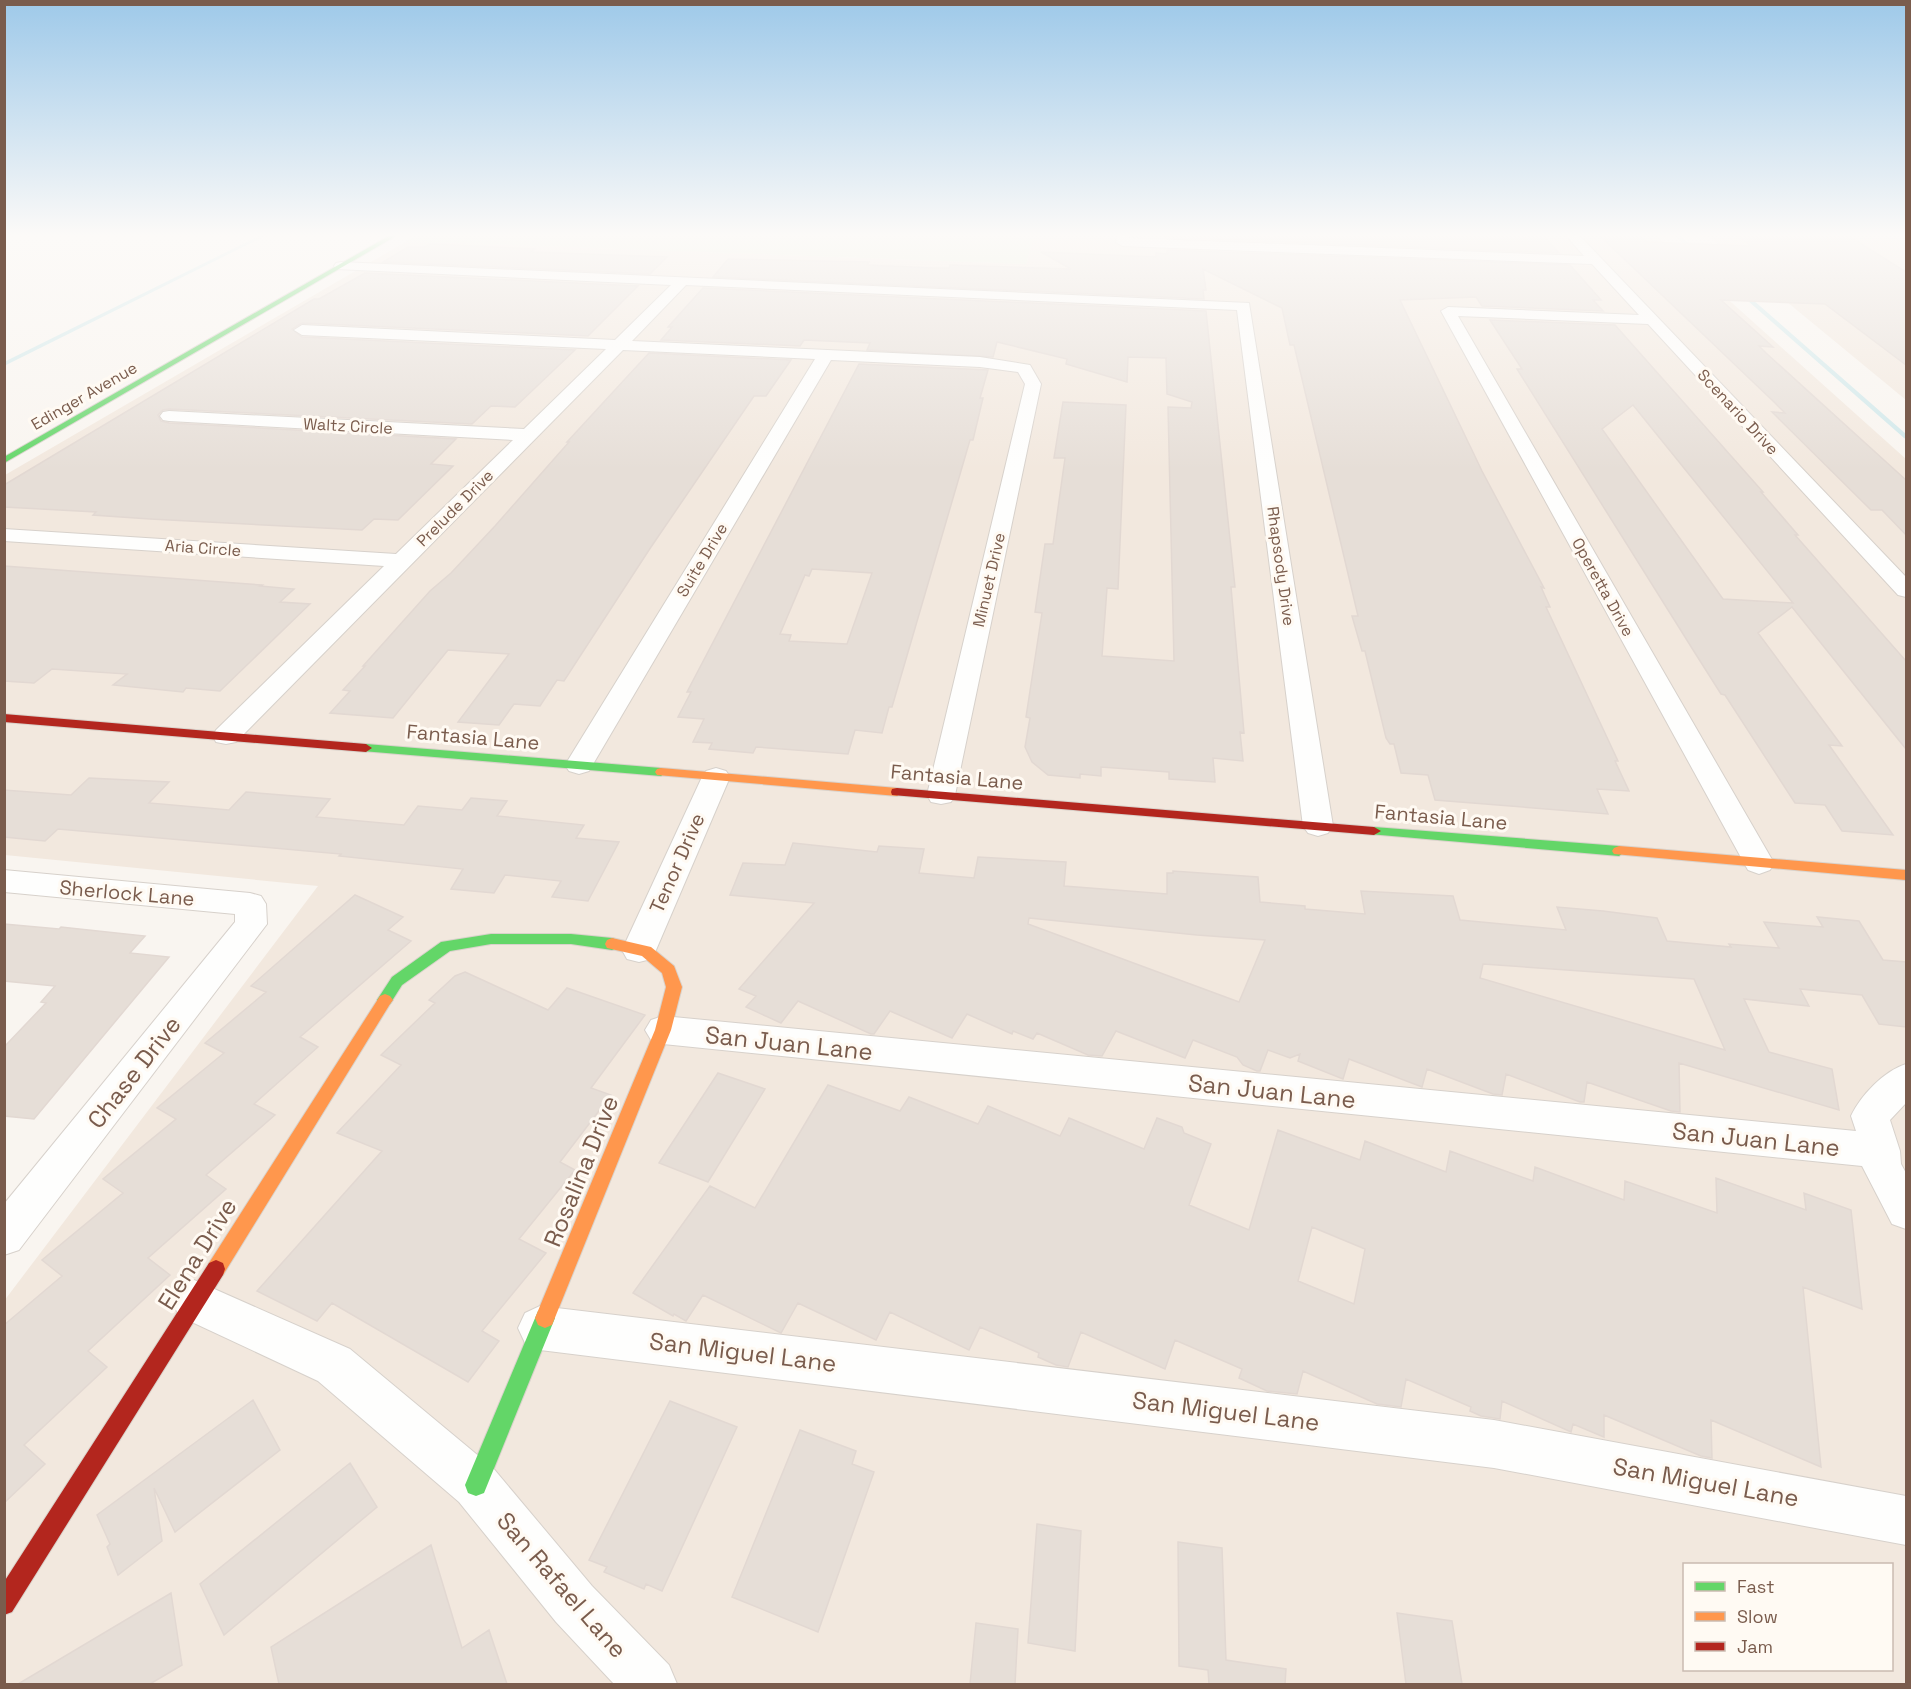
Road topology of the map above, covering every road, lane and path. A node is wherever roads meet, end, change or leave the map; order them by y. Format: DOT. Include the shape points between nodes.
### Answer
graph roads {
  1 [pos="262,312"];
  2 [pos="652,312"];
  3 [pos="1245,312"];
  4 [pos="1448,312"];
  5 [pos="1467,312"];
  6 [pos="1644,312"];
  7 [pos="1652,320"];
  8 [pos="302,330"];
  9 [pos="619,345"];
  10 [pos="826,355"];
  11 [pos="169,416"];
  12 [pos="528,435"];
  13 [pos="4,461"];
  14 [pos="4,535"];
  15 [pos="402,561"];
  16 [pos="1906,591"];
  17 [pos="4,718"];
  18 [pos="226,736"];
  19 [pos="579,765"];
  20 [pos="716,777"];
  21 [pos="941,795"];
  22 [pos="1318,826"];
  23 [pos="1759,863"];
  24 [pos="1906,875"];
  25 [pos="4,881"];
  26 [pos="250,904"];
  27 [pos="571,939"];
  28 [pos="639,950"];
  29 [pos="663,1030"];
  30 [pos="1906,1079"];
  31 [pos="1881,1151"];
  32 [pos="1906,1211"];
  33 [pos="4,1236"];
  34 [pos="194,1301"];
  35 [pos="540,1328"];
  36 [pos="476,1485"];
  37 [pos="1906,1521"];
  38 [pos="4,1604"];
  39 [pos="650,1684"];
  1 -- 13 [label="street, Edinger Avenue"];
  2 -- 9 [label="street, Prelude Drive"];
  3 -- 22 [label="street, Rhapsody Drive"];
  4 -- 23 [label="street, Operetta Drive"];
  5 -- 7 [label="street, Operetta Drive"];
  6 -- 7 [label="street, Scenario Drive"];
  7 -- 16 [label="street, Scenario Drive"];
  8 -- 9 [label="street"];
  9 -- 10 [label="street"];
  9 -- 12 [label="street, Prelude Drive"];
  10 -- 19 [label="street, Suite Drive"];
  10 -- 21 [label="street, Minuet Drive" via="980,362 1024,368 1033,384"];
  11 -- 12 [label="street, Waltz Circle"];
  12 -- 15 [label="street, Prelude Drive"];
  14 -- 15 [label="street, Aria Circle"];
  15 -- 18 [label="street, Prelude Drive"];
  17 -- 18 [label="street, Fantasia Lane"];
  18 -- 19 [label="street, Fantasia Lane"];
  19 -- 20 [label="street, Fantasia Lane"];
  20 -- 21 [label="street, Fantasia Lane"];
  20 -- 28 [label="street, Tenor Drive"];
  21 -- 22 [label="street, Fantasia Lane"];
  22 -- 23 [label="street, Fantasia Lane"];
  23 -- 24 [label="street, Fantasia Lane"];
  25 -- 26 [label="street, Sherlock Lane"];
  26 -- 33 [label="street, Chase Drive" via="251,924"];
  27 -- 28 [label="street, Rosalina Drive"];
  27 -- 34 [label="street, Elena Drive" via="491,939 446,946 397,981"];
  28 -- 29 [label="street, Rosalina Drive" via="646,951 669,970 674,987"];
  29 -- 31 [label="street, San Juan Lane"];
  29 -- 35 [label="street, Rosalina Drive"];
  30 -- 31 [label="street" via="1870,1116"];
  31 -- 32 [label="street" via="1882,1166"];
  34 -- 36 [label="street" via="334,1365"];
  34 -- 38 [label="street, Elena Drive"];
  35 -- 36 [label="street, Rosalina Drive"];
  35 -- 37 [label="street, San Miguel Lane" via="1494,1444"];
  36 -- 39 [label="street, San Rafael Lane" via="574,1604"];
}
